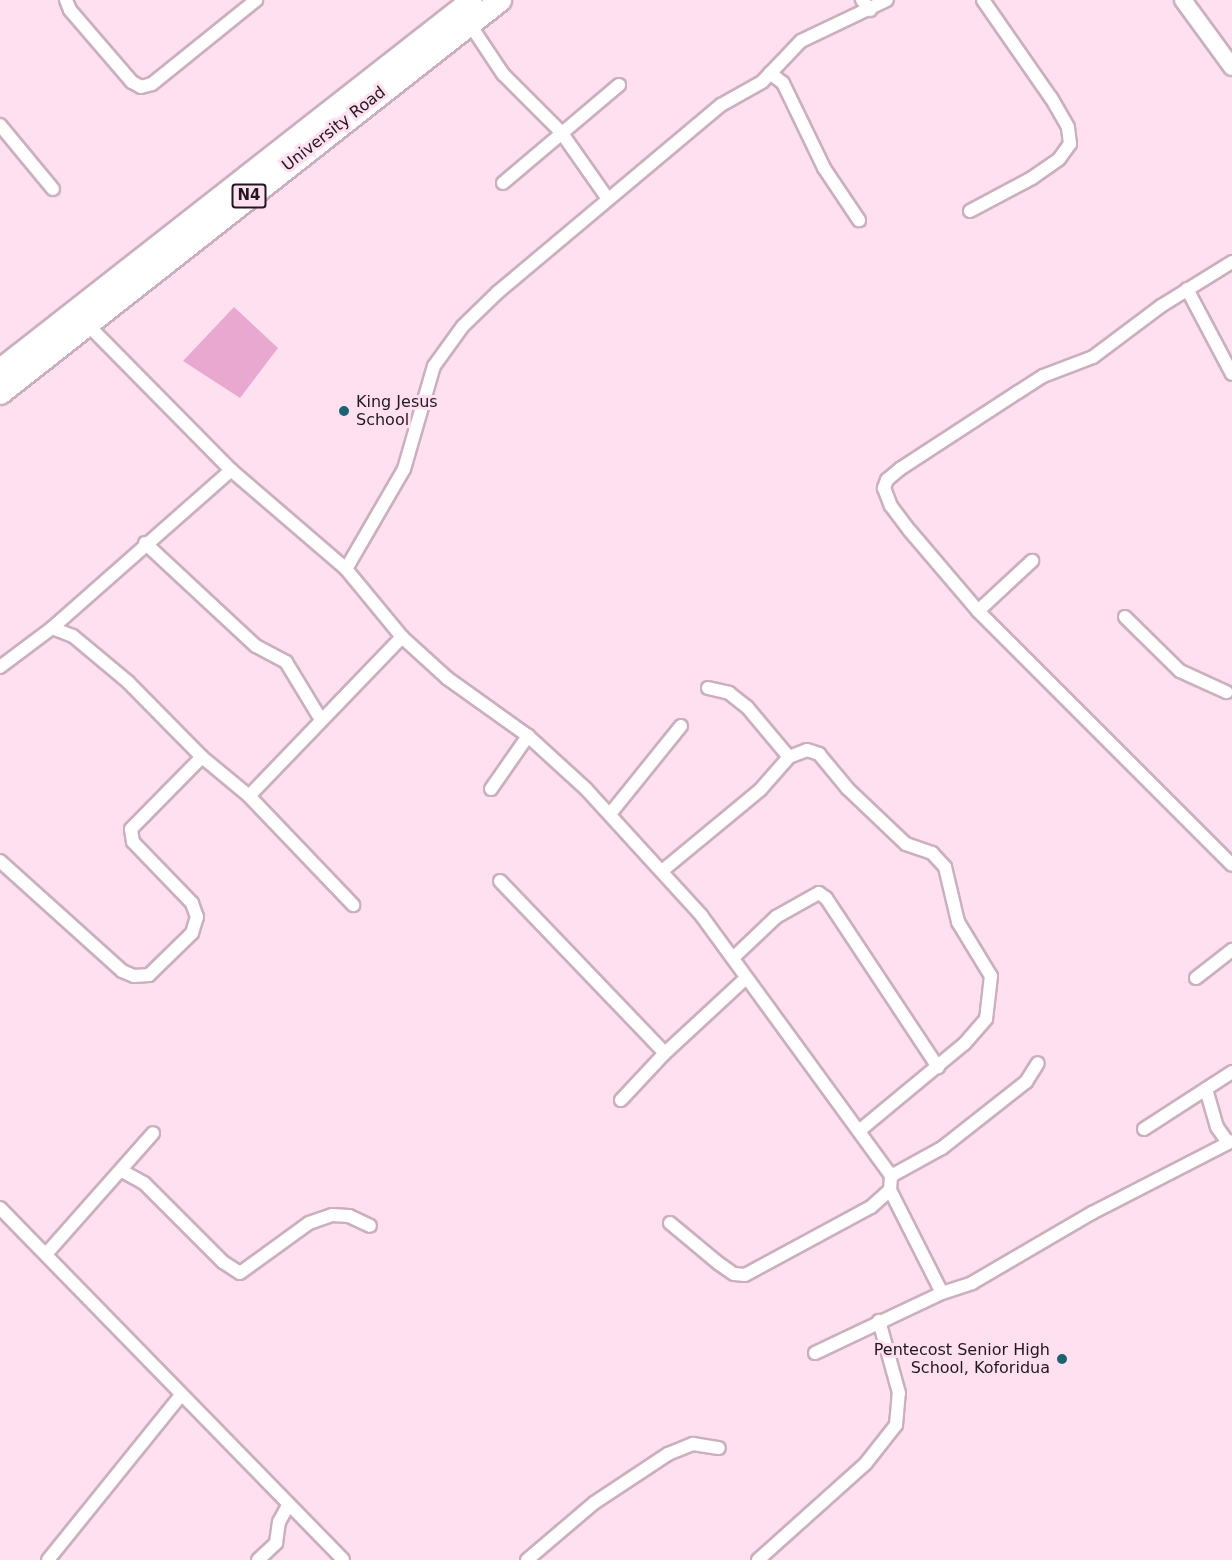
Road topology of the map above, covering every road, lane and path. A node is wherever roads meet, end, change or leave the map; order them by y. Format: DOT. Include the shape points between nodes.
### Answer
graph roads {
  1 [pos="66,0"];
  2 [pos="256,0"];
  3 [pos="500,0"];
  4 [pos="887,0"];
  5 [pos="982,0"];
  6 [pos="1183,0"];
  7 [pos="866,5"];
  8 [pos="466,11"];
  9 [pos="1232,68"];
  10 [pos="770,73"];
  11 [pos="619,85"];
  12 [pos="0,125"];
  13 [pos="561,132"];
  14 [pos="503,183"];
  15 [pos="53,189"];
  16 [pos="608,199"];
  17 [pos="970,211"];
  18 [pos="859,220"];
  19 [pos="1232,262"];
  20 [pos="1187,289"];
  21 [pos="87,324"];
  22 [pos="0,369"];
  23 [pos="1232,374"];
  24 [pos="0,393"];
  25 [pos="231,470"];
  26 [pos="146,543"];
  27 [pos="1032,561"];
  28 [pos="346,568"];
  29 [pos="978,611"];
  30 [pos="1125,617"];
  31 [pos="52,628"];
  32 [pos="402,637"];
  33 [pos="0,667"];
  34 [pos="708,688"];
  35 [pos="1230,694"];
  36 [pos="320,718"];
  37 [pos="681,726"];
  38 [pos="528,736"];
  39 [pos="202,757"];
  40 [pos="789,758"];
  41 [pos="491,789"];
  42 [pos="249,796"];
  43 [pos="610,814"];
  44 [pos="0,861"];
  45 [pos="1232,865"];
  46 [pos="662,871"];
  47 [pos="500,882"];
  48 [pos="354,905"];
  49 [pos="1232,950"];
  50 [pos="733,958"];
  51 [pos="1196,978"];
  52 [pos="745,979"];
  53 [pos="665,1053"];
  54 [pos="1038,1063"];
  55 [pos="938,1067"];
  56 [pos="1232,1072"];
  57 [pos="1206,1089"];
  58 [pos="621,1100"];
  59 [pos="1144,1129"];
  60 [pos="860,1131"];
  61 [pos="153,1133"];
  62 [pos="1230,1142"];
  63 [pos="122,1171"];
  64 [pos="891,1176"];
  65 [pos="890,1190"];
  66 [pos="0,1208"];
  67 [pos="669,1222"];
  68 [pos="370,1226"];
  69 [pos="46,1253"];
  70 [pos="942,1293"];
  71 [pos="879,1321"];
  72 [pos="815,1353"];
  73 [pos="181,1395"];
  74 [pos="719,1448"];
  75 [pos="288,1506"];
  76 [pos="48,1560"];
  77 [pos="258,1560"];
  78 [pos="343,1560"];
  79 [pos="527,1560"];
  80 [pos="758,1560"];
  1 -- 2 [label="street" via="85,28 132,82 141,87 153,84"];
  3 -- 8 [label="highway, University Road / N4"];
  4 -- 7 [label="street"];
  5 -- 17 [label="street" via="1051,98 1068,127 1070,144 1059,159 1032,178"];
  6 -- 9 [label="street"];
  7 -- 10 [label="street" via="801,41"];
  8 -- 13 [label="street" via="503,74"];
  8 -- 21 [label="highway, University Road / N4"];
  8 -- 22 [label="highway, University Road / N4"];
  10 -- 16 [label="street" via="745,94 722,105"];
  10 -- 18 [label="street" via="783,83 824,168"];
  11 -- 13 [label="street"];
  12 -- 15 [label="street"];
  13 -- 14 [label="street"];
  13 -- 16 [label="street"];
  16 -- 28 [label="street" via="498,292 463,326 434,366 404,468"];
  19 -- 20 [label="street"];
  20 -- 23 [label="street"];
  20 -- 29 [label="street" via="1093,357 1043,376 887,480 884,488 891,506"];
  21 -- 24 [label="highway, University Road / N4"];
  21 -- 25 [label="street"];
  25 -- 26 [label="street"];
  25 -- 28 [label="street"];
  26 -- 31 [label="street"];
  26 -- 36 [label="street" via="256,646 286,662"];
  27 -- 29 [label="street"];
  28 -- 32 [label="street"];
  29 -- 45 [label="street"];
  30 -- 35 [label="street" via="1180,671"];
  31 -- 33 [label="street"];
  31 -- 39 [label="street" via="73,636 128,682"];
  32 -- 36 [label="street"];
  32 -- 38 [label="street" via="447,678"];
  34 -- 40 [label="street" via="729,693"];
  36 -- 42 [label="street"];
  37 -- 43 [label="street"];
  38 -- 41 [label="street"];
  38 -- 43 [label="street"];
  39 -- 42 [label="street"];
  39 -- 44 [label="street" via="131,829 133,842 192,903 197,917 192,933 149,975 134,976 122,971"];
  40 -- 46 [label="street" via="760,790"];
  40 -- 55 [label="street" via="807,750 819,754 848,789 906,844 932,853 945,867 958,922 992,976 986,1019"];
  42 -- 48 [label="street"];
  43 -- 46 [label="street"];
  46 -- 50 [label="street"];
  47 -- 53 [label="street"];
  49 -- 51 [label="street"];
  50 -- 52 [label="street"];
  50 -- 55 [label="street" via="776,917 819,893"];
  52 -- 53 [label="street"];
  52 -- 60 [label="street"];
  53 -- 58 [label="street"];
  54 -- 64 [label="street" via="1026,1082 942,1148"];
  55 -- 60 [label="street"];
  56 -- 57 [label="street"];
  57 -- 59 [label="street"];
  57 -- 62 [label="street" via="1217,1127"];
  60 -- 64 [label="street"];
  61 -- 63 [label="street"];
  62 -- 70 [label="street" via="1092,1212 972,1283"];
  63 -- 68 [label="street" via="144,1183 223,1262 240,1273 309,1223 332,1215 349,1216"];
  63 -- 69 [label="street"];
  64 -- 65 [label="street"];
  65 -- 67 [label="street" via="871,1207 745,1275 718,1263"];
  65 -- 70 [label="street"];
  66 -- 69 [label="street"];
  69 -- 73 [label="street"];
  70 -- 71 [label="street"];
  71 -- 72 [label="street"];
  71 -- 80 [label="street" via="899,1393 896,1425 866,1463"];
  73 -- 75 [label="street"];
  73 -- 76 [label="street"];
  74 -- 79 [label="street" via="693,1444 668,1454 594,1503"];
  75 -- 77 [label="street" via="279,1522 276,1543"];
  75 -- 78 [label="street"];
}
